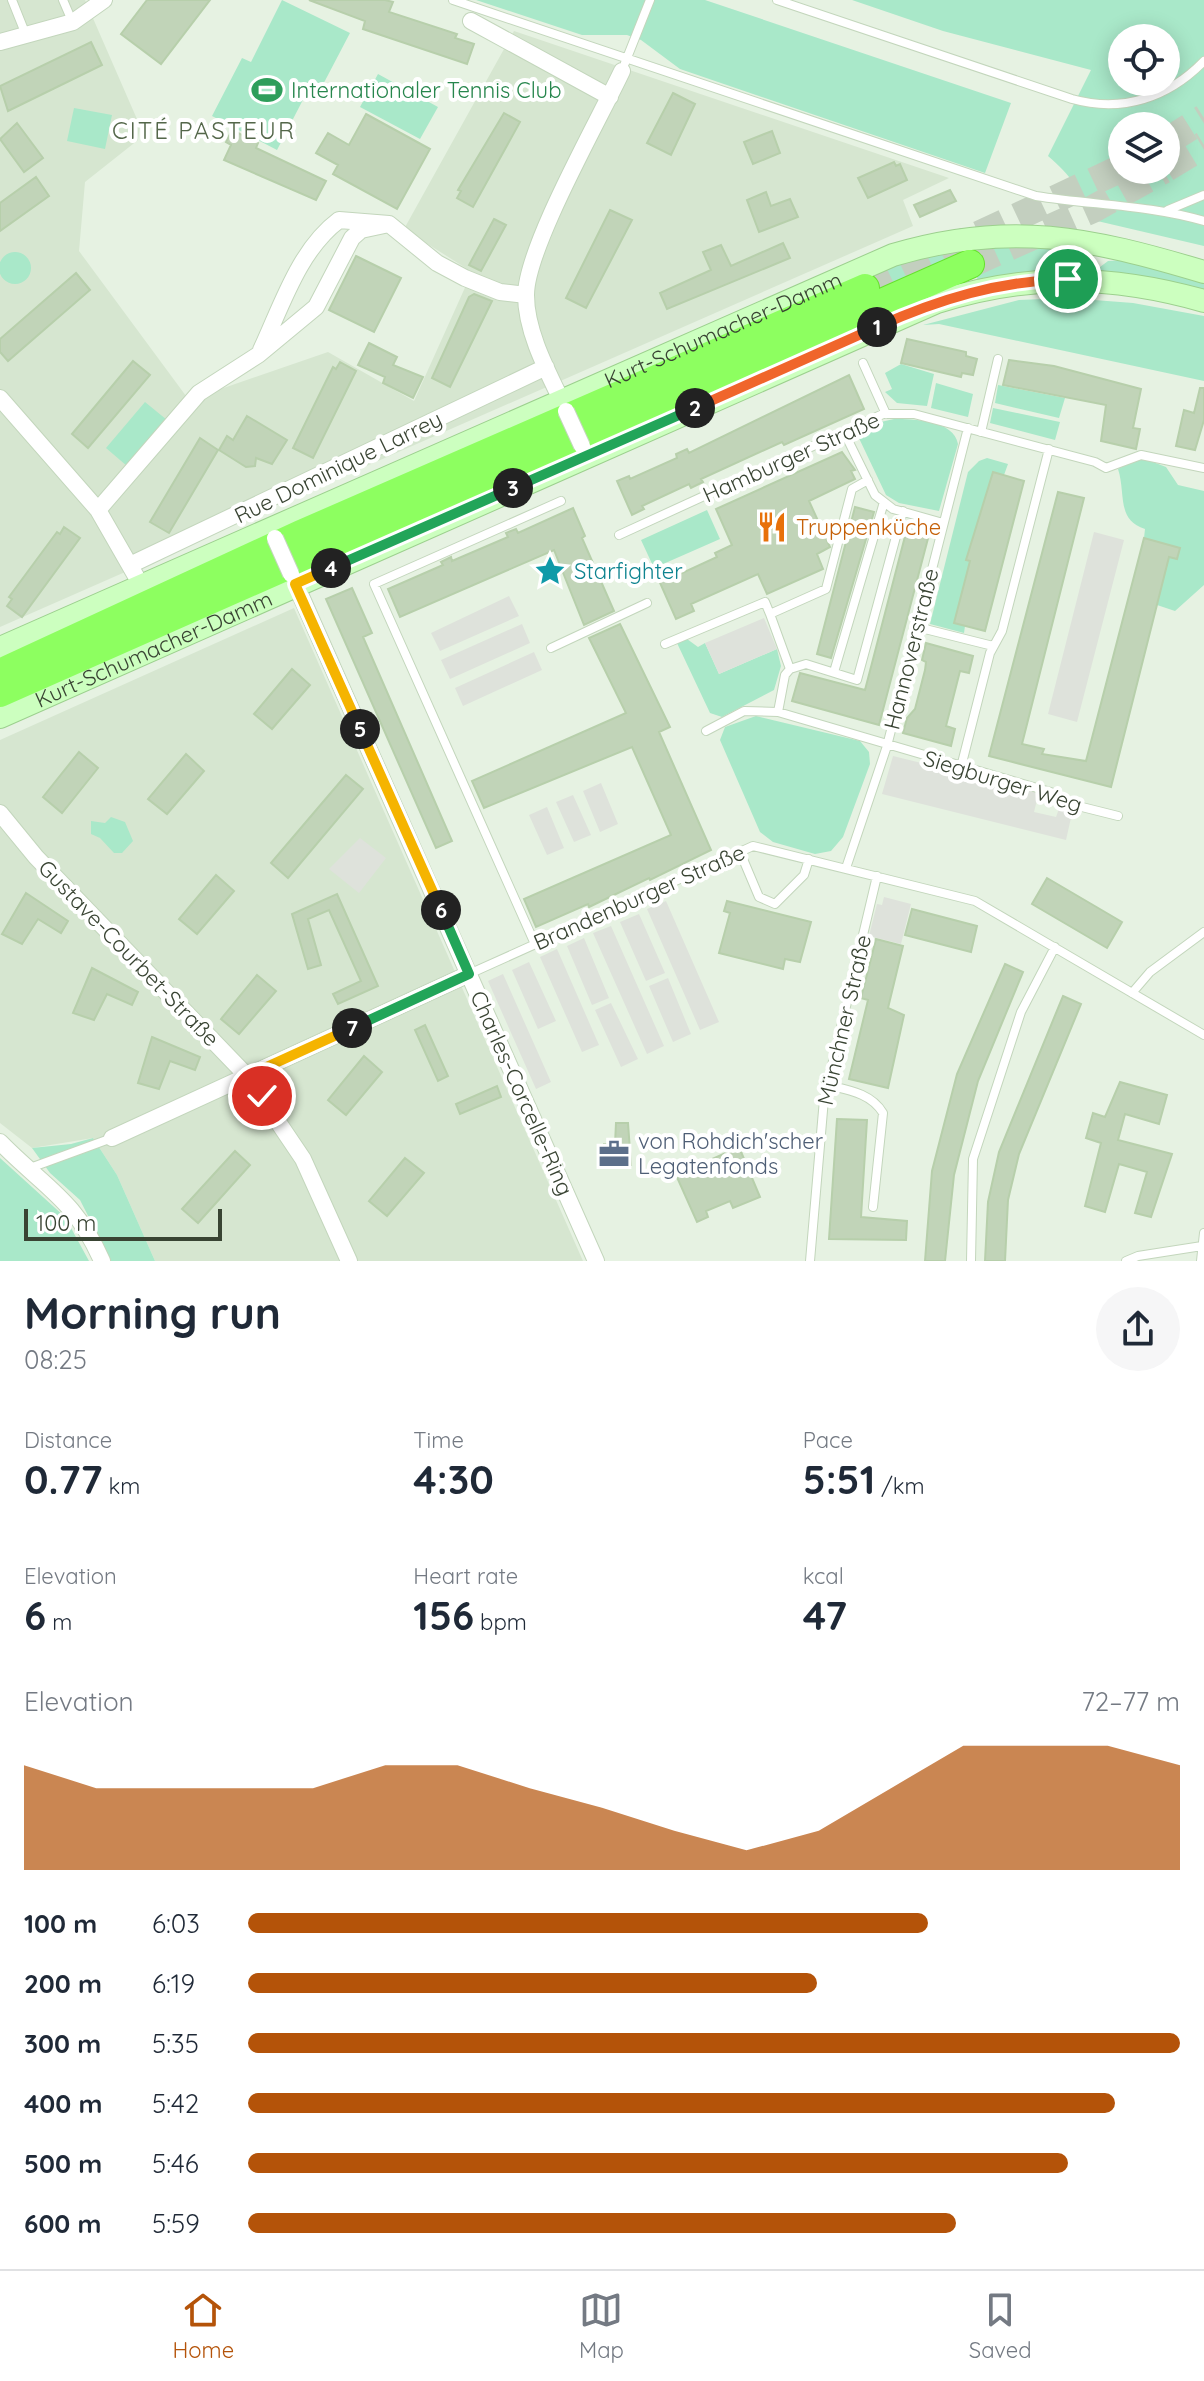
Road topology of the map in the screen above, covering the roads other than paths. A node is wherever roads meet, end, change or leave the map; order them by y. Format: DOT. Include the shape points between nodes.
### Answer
graph roads {
  1 [pos="12,0"];
  2 [pos="63,0"];
  3 [pos="104,0"];
  4 [pos="453,0"];
  5 [pos="650,0"];
  6 [pos="777,0"];
  7 [pos="471,21"];
  8 [pos="73,22"];
  9 [pos="26,36"];
  10 [pos="0,42"];
  11 [pos="1204,61"];
  12 [pos="624,65"];
  13 [pos="610,97"];
  14 [pos="1204,195"];
  15 [pos="1167,210"];
  16 [pos="1204,221"];
  17 [pos="389,224"];
  18 [pos="970,264"];
  19 [pos="1204,272"];
  20 [pos="865,288"];
  21 [pos="526,295"];
  22 [pos="1204,301"];
  23 [pos="258,355"];
  24 [pos="998,359"];
  25 [pos="863,363"];
  26 [pos="546,367"];
  27 [pos="2,405"];
  28 [pos="564,405"];
  29 [pos="886,414"];
  30 [pos="968,428"];
  31 [pos="844,432"];
  32 [pos="981,432"];
  33 [pos="1049,449"];
  34 [pos="584,451"];
  35 [pos="1204,468"];
  36 [pos="868,480"];
  37 [pos="561,501"];
  38 [pos="884,502"];
  39 [pos="98,510"];
  40 [pos="903,511"];
  41 [pos="943,523"];
  42 [pos="272,533"];
  43 [pos="619,535"];
  44 [pos="130,565"];
  45 [pos="293,579"];
  46 [pos="141,585"];
  47 [pos="647,603"];
  48 [pos="770,614"];
  49 [pos="917,627"];
  50 [pos="665,644"];
  51 [pos="993,646"];
  52 [pos="0,648"];
  53 [pos="551,648"];
  54 [pos="790,669"];
  55 [pos="0,672"];
  56 [pos="834,672"];
  57 [pos="0,693"];
  58 [pos="778,712"];
  59 [pos="0,717"];
  60 [pos="706,731"];
  61 [pos="887,746"];
  62 [pos="961,767"];
  63 [pos="0,813"];
  64 [pos="1118,816"];
  65 [pos="740,852"];
  66 [pos="809,859"];
  67 [pos="846,868"];
  68 [pos="877,876"];
  69 [pos="1204,932"];
  70 [pos="535,944"];
  71 [pos="1055,947"];
  72 [pos="469,974"];
  73 [pos="1132,993"];
  74 [pos="1204,1035"];
  75 [pos="247,1076"];
  76 [pos="827,1085"];
  77 [pos="112,1138"];
  78 [pos="0,1142"];
  79 [pos="29,1169"];
  80 [pos="873,1207"];
  81 [pos="1204,1233"];
  82 [pos="1202,1246"];
  83 [pos="102,1261"];
  84 [pos="349,1261"];
  85 [pos="596,1261"];
  86 [pos="810,1261"];
  87 [pos="971,1261"];
  88 [pos="1126,1261"];
  89 [pos="1201,1261"];
  1 -- 9 [label="lane"];
  2 -- 8 [label="lane"];
  3 -- 8 [label="street"];
  4 -- 12 [label="lane"];
  5 -- 12 [label="lane"];
  6 -- 11 [label="lane" via="1101,105 1152,97"];
  7 -- 13 [label="street"];
  8 -- 9 [label="street"];
  9 -- 10 [label="street"];
  12 -- 13 [label="street"];
  12 -- 15 [label="lane" via="1036,196"];
  13 -- 21 [label="street" via="538,246"];
  14 -- 15 [label="lane"];
  15 -- 16 [label="lane"];
  17 -- 21 [label="street" via="448,269 500,292"];
  17 -- 23 [label="street" via="361,230 352,238 316,307"];
  17 -- 23 [label="street" via="339,220 319,235"];
  18 -- 57 [label="highway"];
  19 -- 28 [label="main road, Kurt-Schumacher-Damm" via="1066,237 947,241 875,261"];
  20 -- 55 [label="highway" via="287,540"];
  21 -- 26 [label="street"];
  22 -- 34 [label="main road, Kurt-Schumacher-Damm" via="1094,280 980,289 916,310"];
  23 -- 39 [label="street" via="183,408"];
  24 -- 32 [label="lane"];
  25 -- 29 [label="lane"];
  26 -- 28 [label="street"];
  26 -- 44 [label="street, Rue Dominique Larrey"];
  27 -- 39 [label="street"];
  28 -- 34 [label="street, bridge"];
  28 -- 42 [label="main road, Kurt-Schumacher-Damm"];
  29 -- 30 [label="lane, Hamburger Straße" via="914,414"];
  29 -- 31 [label="lane, Hamburger Straße"];
  30 -- 32 [label="lane, Hamburger Straße"];
  30 -- 41 [label="lane, Hannoverstraße"];
  31 -- 36 [label="lane"];
  31 -- 43 [label="lane, Hamburger Straße"];
  32 -- 33 [label="lane, Hamburger Straße"];
  33 -- 35 [label="lane, Hamburger Straße" via="1106,468 1141,455"];
  33 -- 51 [label="lane" via="1002,631"];
  34 -- 45 [label="main road, Kurt-Schumacher-Damm"];
  36 -- 38 [label="lane"];
  36 -- 48 [label="lane" via="852,489 826,589"];
  37 -- 70 [label="lane" via="374,584"];
  38 -- 40 [label="lane"];
  38 -- 56 [label="lane"];
  39 -- 44 [label="street"];
  40 -- 41 [label="lane"];
  40 -- 56 [label="lane" via="857,680"];
  41 -- 49 [label="lane, Hannoverstraße"];
  42 -- 45 [label="street, Charles-Corcelle-Ring, bridge"];
  42 -- 46 [label="main road, Kurt-Schumacher-Damm"];
  44 -- 46 [label="street"];
  45 -- 59 [label="main road, Kurt-Schumacher-Damm"];
  45 -- 72 [label="street, Charles-Corcelle-Ring"];
  46 -- 52 [label="main road, Kurt-Schumacher-Damm"];
  47 -- 53 [label="lane"];
  48 -- 50 [label="lane" via="765,602"];
  48 -- 54 [label="lane"];
  49 -- 51 [label="lane"];
  49 -- 61 [label="lane, Hannoverstraße"];
  51 -- 62 [label="lane"];
  54 -- 56 [label="lane" via="806,664"];
  54 -- 58 [label="lane"];
  58 -- 60 [label="lane, Siegburger Weg" via="744,711"];
  58 -- 61 [label="lane, Siegburger Weg"];
  61 -- 62 [label="lane, Siegburger Weg"];
  61 -- 67 [label="lane, Hannoverstraße"];
  62 -- 64 [label="lane, Siegburger Weg"];
  63 -- 75 [label="street, Gustave-Courbet-Straße"];
  65 -- 66 [label="lane, Brandenburger Straße" via="753,846"];
  65 -- 66 [label="lane" via="759,897 775,904 804,875"];
  65 -- 70 [label="lane, Brandenburger Straße"];
  66 -- 67 [label="lane, Brandenburger Straße"];
  67 -- 68 [label="lane, Brandenburger Straße"];
  68 -- 71 [label="lane, Brandenburger Straße" via="975,901"];
  68 -- 76 [label="lane, Münchner Straße"];
  69 -- 73 [label="lane" via="1150,972"];
  70 -- 72 [label="lane, Brandenburger Straße"];
  71 -- 73 [label="lane, Brandenburger Straße"];
  71 -- 87 [label="lane" via="1021,1012 973,1159"];
  72 -- 75 [label="street"];
  72 -- 85 [label="street, Charles-Corcelle-Ring"];
  73 -- 74 [label="lane, Brandenburger Straße"];
  75 -- 77 [label="street"];
  75 -- 84 [label="street, Gustave-Courbet-Straße" via="303,1159"];
  76 -- 80 [label="lane" via="862,1094 883,1113"];
  76 -- 86 [label="lane, Münchner Straße"];
  77 -- 79 [label="lane"];
  78 -- 79 [label="street"];
  79 -- 83 [label="street" via="80,1217"];
  81 -- 82 [label="lane"];
  82 -- 88 [label="lane"];
  82 -- 89 [label="lane"];
}
